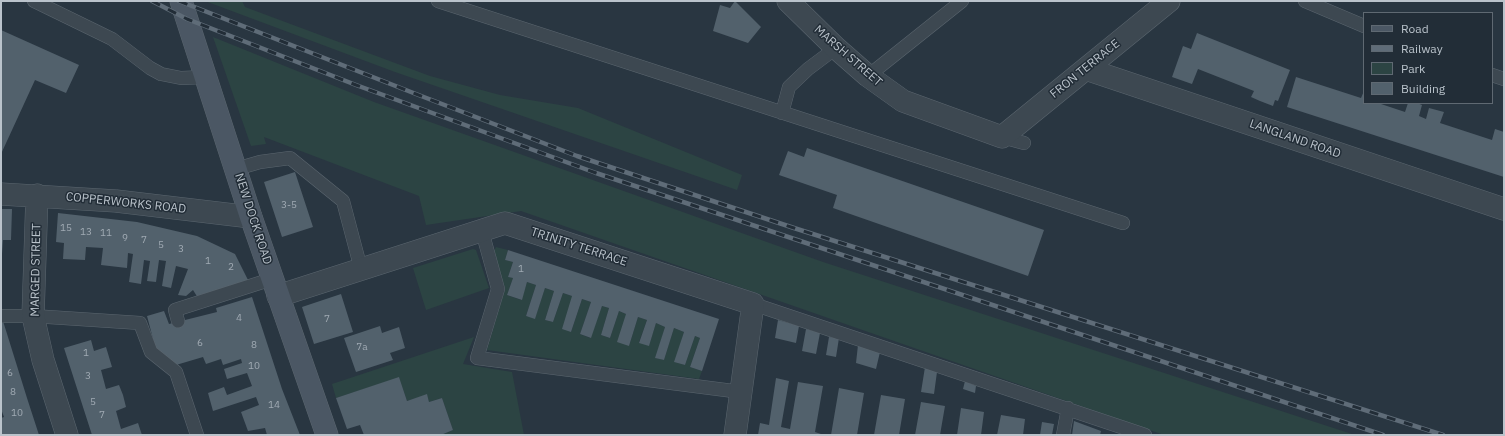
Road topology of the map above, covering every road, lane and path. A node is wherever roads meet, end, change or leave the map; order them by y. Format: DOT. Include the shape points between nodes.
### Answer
graph roads {
  1 [pos="34,1"];
  2 [pos="438,1"];
  3 [pos="788,1"];
  4 [pos="962,1"];
  5 [pos="1168,1"];
  6 [pos="1305,1"];
  7 [pos="182,2"];
  8 [pos="1363,26"];
  9 [pos="836,48"];
  10 [pos="1086,69"];
  11 [pos="1493,75"];
  12 [pos="868,76"];
  13 [pos="206,77"];
  14 [pos="1504,78"];
  15 [pos="782,113"];
  16 [pos="1002,137"];
  17 [pos="1024,143"];
  18 [pos="236,169"];
  19 [pos="1,194"];
  20 [pos="37,195"];
  21 [pos="1504,209"];
  22 [pos="251,217"];
  23 [pos="1123,223"];
  24 [pos="482,231"];
  25 [pos="361,269"];
  26 [pos="275,287"];
  27 [pos="753,304"];
  28 [pos="1,316"];
  29 [pos="34,316"];
  30 [pos="178,321"];
  31 [pos="741,392"];
  32 [pos="1068,408"];
  33 [pos="67,435"];
  34 [pos="196,435"];
  35 [pos="327,435"];
  36 [pos="735,435"];
  37 [pos="1063,435"];
  38 [pos="1145,435"];
  1 -- 13 [label="lane" via="112,39 155,72 174,78"];
  2 -- 15 [label="lane"];
  3 -- 9 [label="street, MARSH STREET"];
  4 -- 12 [label="lane"];
  5 -- 10 [label="street, FRON TERRACE"];
  6 -- 8 [label="lane"];
  7 -- 13 [label="main road, NEW DOCK ROAD"];
  9 -- 12 [label="street, MARSH STREET"];
  9 -- 15 [label="lane" via="808,69 789,88"];
  10 -- 16 [label="street, FRON TERRACE"];
  10 -- 21 [label="street, LANGLAND ROAD"];
  11 -- 14 [label="lane"];
  12 -- 16 [label="street, MARSH STREET" via="903,101"];
  13 -- 18 [label="main road, NEW DOCK ROAD"];
  15 -- 23 [label="lane"];
  16 -- 17 [label="lane"];
  18 -- 22 [label="main road, NEW DOCK ROAD"];
  18 -- 25 [label="lane" via="260,162 290,158 343,201"];
  19 -- 20 [label="street, COPPERWORKS ROAD"];
  20 -- 22 [label="street, COPPERWORKS ROAD" via="116,201"];
  20 -- 29 [label="street, MARGED STREET"];
  22 -- 26 [label="main road, NEW DOCK ROAD"];
  24 -- 25 [label="street, TRINITY TERRACE"];
  24 -- 27 [label="street, TRINITY TERRACE" via="505,223"];
  24 -- 31 [label="lane" via="498,289 477,358"];
  25 -- 26 [label="street, TRINITY TERRACE"];
  26 -- 30 [label="lane" via="175,310"];
  26 -- 35 [label="main road, NEW DOCK ROAD"];
  27 -- 31 [label="street"];
  27 -- 32 [label="lane"];
  28 -- 29 [label="lane"];
  29 -- 33 [label="street, MARGED STREET" via="43,360"];
  29 -- 34 [label="lane" via="140,323 151,352 176,372"];
  31 -- 36 [label="street"];
  32 -- 37 [label="lane"];
  32 -- 38 [label="lane"];
}
